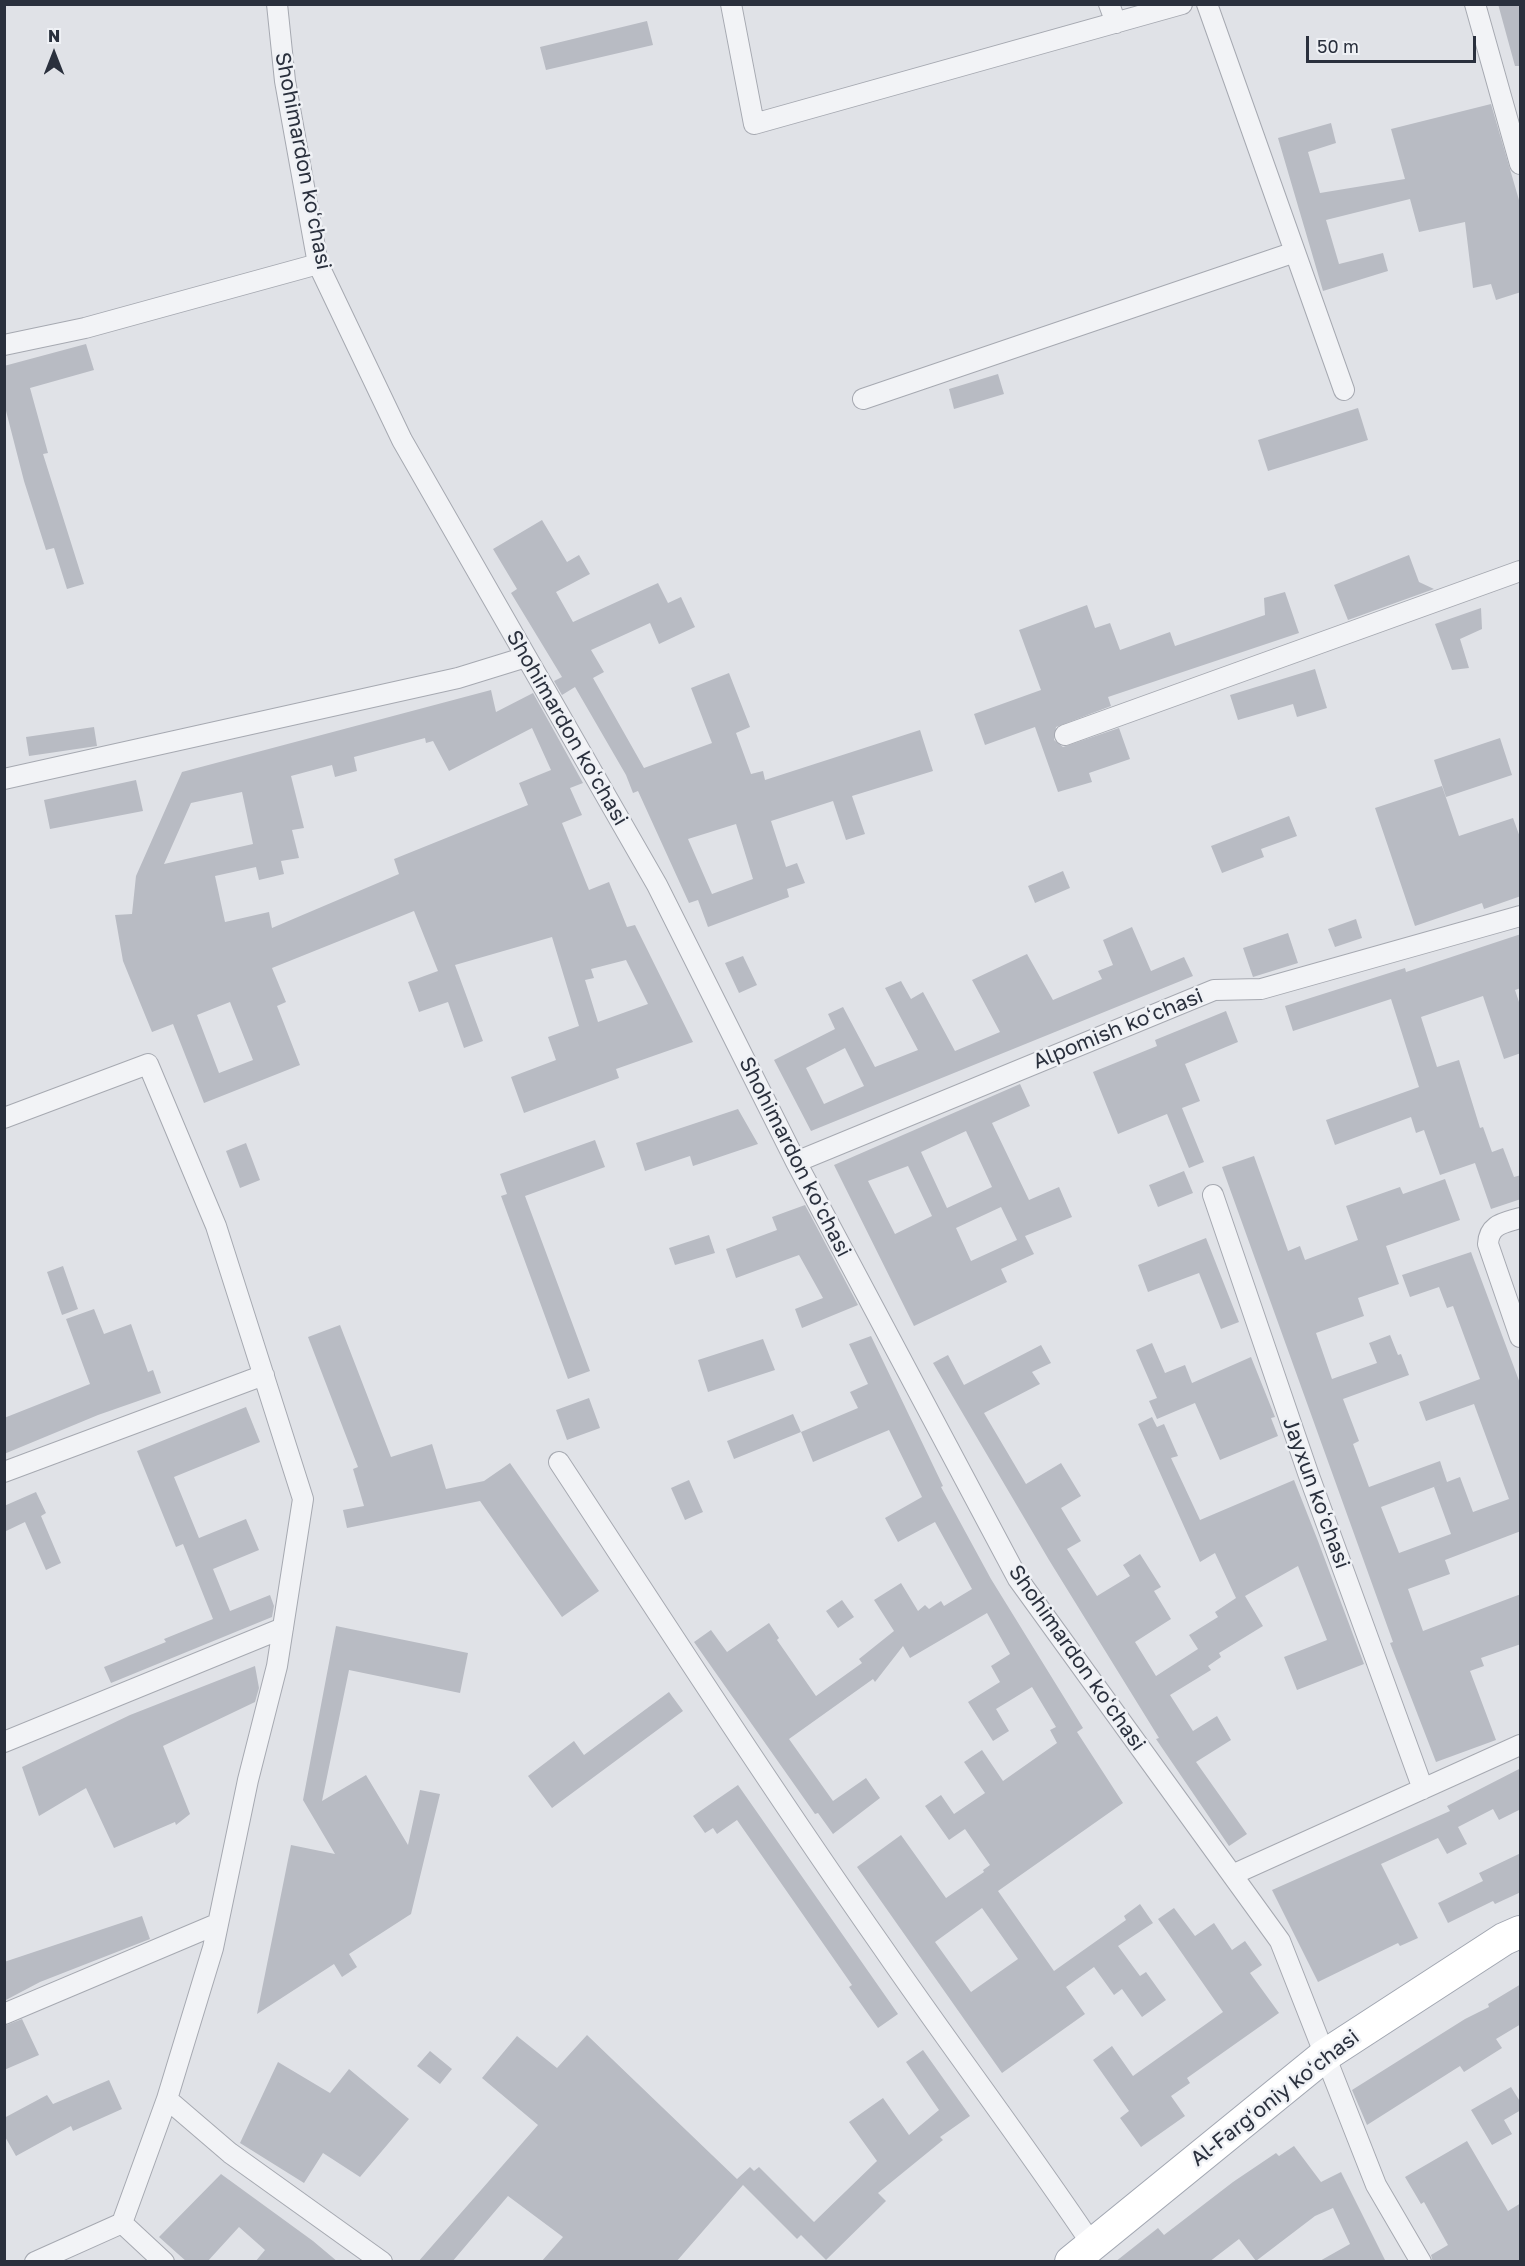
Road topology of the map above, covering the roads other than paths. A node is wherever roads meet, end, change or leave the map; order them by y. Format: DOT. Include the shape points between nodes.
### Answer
graph roads {
  1 [pos="277,4"];
  2 [pos="731,4"];
  3 [pos="1182,4"];
  4 [pos="1207,4"];
  5 [pos="1476,4"];
  6 [pos="1112,14"];
  7 [pos="1521,164"];
  8 [pos="1295,252"];
  9 [pos="318,264"];
  10 [pos="4,345"];
  11 [pos="1344,390"];
  12 [pos="863,399"];
  13 [pos="1521,571"];
  14 [pos="526,657"];
  15 [pos="1065,735"];
  16 [pos="4,779"];
  17 [pos="1521,915"];
  18 [pos="4,1118"];
  19 [pos="796,1162"];
  20 [pos="1213,1195"];
  21 [pos="1521,1218"];
  22 [pos="1521,1337"];
  23 [pos="264,1375"];
  24 [pos="559,1462"];
  25 [pos="4,1472"];
  26 [pos="283,1628"];
  27 [pos="4,1742"];
  28 [pos="1521,1745"];
  29 [pos="1423,1789"];
  30 [pos="1232,1875"];
  31 [pos="218,1924"];
  32 [pos="1521,1932"];
  33 [pos="4,2014"];
  34 [pos="1324,2056"];
  35 [pos="166,2099"];
  36 [pos="122,2223"];
  37 [pos="1081,2252"];
  38 [pos="35,2262"];
  39 [pos="164,2262"];
  40 [pos="382,2262"];
  41 [pos="1421,2262"];
  1 -- 9 [label="street, Shohimardon koʻchasi" via="285,81"];
  2 -- 6 [label="street" via="754,124"];
  3 -- 6 [label="street"];
  4 -- 8 [label="street"];
  5 -- 7 [label="street"];
  8 -- 11 [label="street"];
  8 -- 12 [label="street"];
  9 -- 10 [label="street" via="85,328"];
  9 -- 14 [label="street, Shohimardon koʻchasi" via="402,440"];
  13 -- 15 [label="street"];
  14 -- 16 [label="street" via="458,678"];
  14 -- 19 [label="street, Shohimardon koʻchasi" via="657,885"];
  17 -- 19 [label="street, Alpomish koʻchasi" via="1261,989 1214,990"];
  18 -- 23 [label="street" via="148,1064 216,1226"];
  19 -- 30 [label="street, Shohimardon koʻchasi" via="1018,1579"];
  20 -- 29 [label="street, Jayxun koʻchasi" via="1308,1473"];
  21 -- 22 [label="street" via="1495,1227 1488,1234 1488,1244"];
  23 -- 25 [label="street"];
  23 -- 26 [label="street" via="303,1499"];
  24 -- 37 [label="street" via="883,1949 1029,2150"];
  26 -- 27 [label="street"];
  26 -- 31 [label="street"];
  28 -- 29 [label="street"];
  29 -- 30 [label="street"];
  30 -- 34 [label="street, Shohimardon koʻchasi" via="1280,1941"];
  31 -- 33 [label="street"];
  31 -- 35 [label="street"];
  32 -- 34 [label="main road, Al-Fargʻoniy koʻchasi" via="1504,1939"];
  34 -- 37 [label="main road, Al-Fargʻoniy koʻchasi"];
  34 -- 41 [label="street, Shohimardon koʻchasi" via="1376,2185"];
  35 -- 36 [label="street"];
  35 -- 40 [label="street" via="230,2153"];
  36 -- 38 [label="street"];
  36 -- 39 [label="street"];
}
